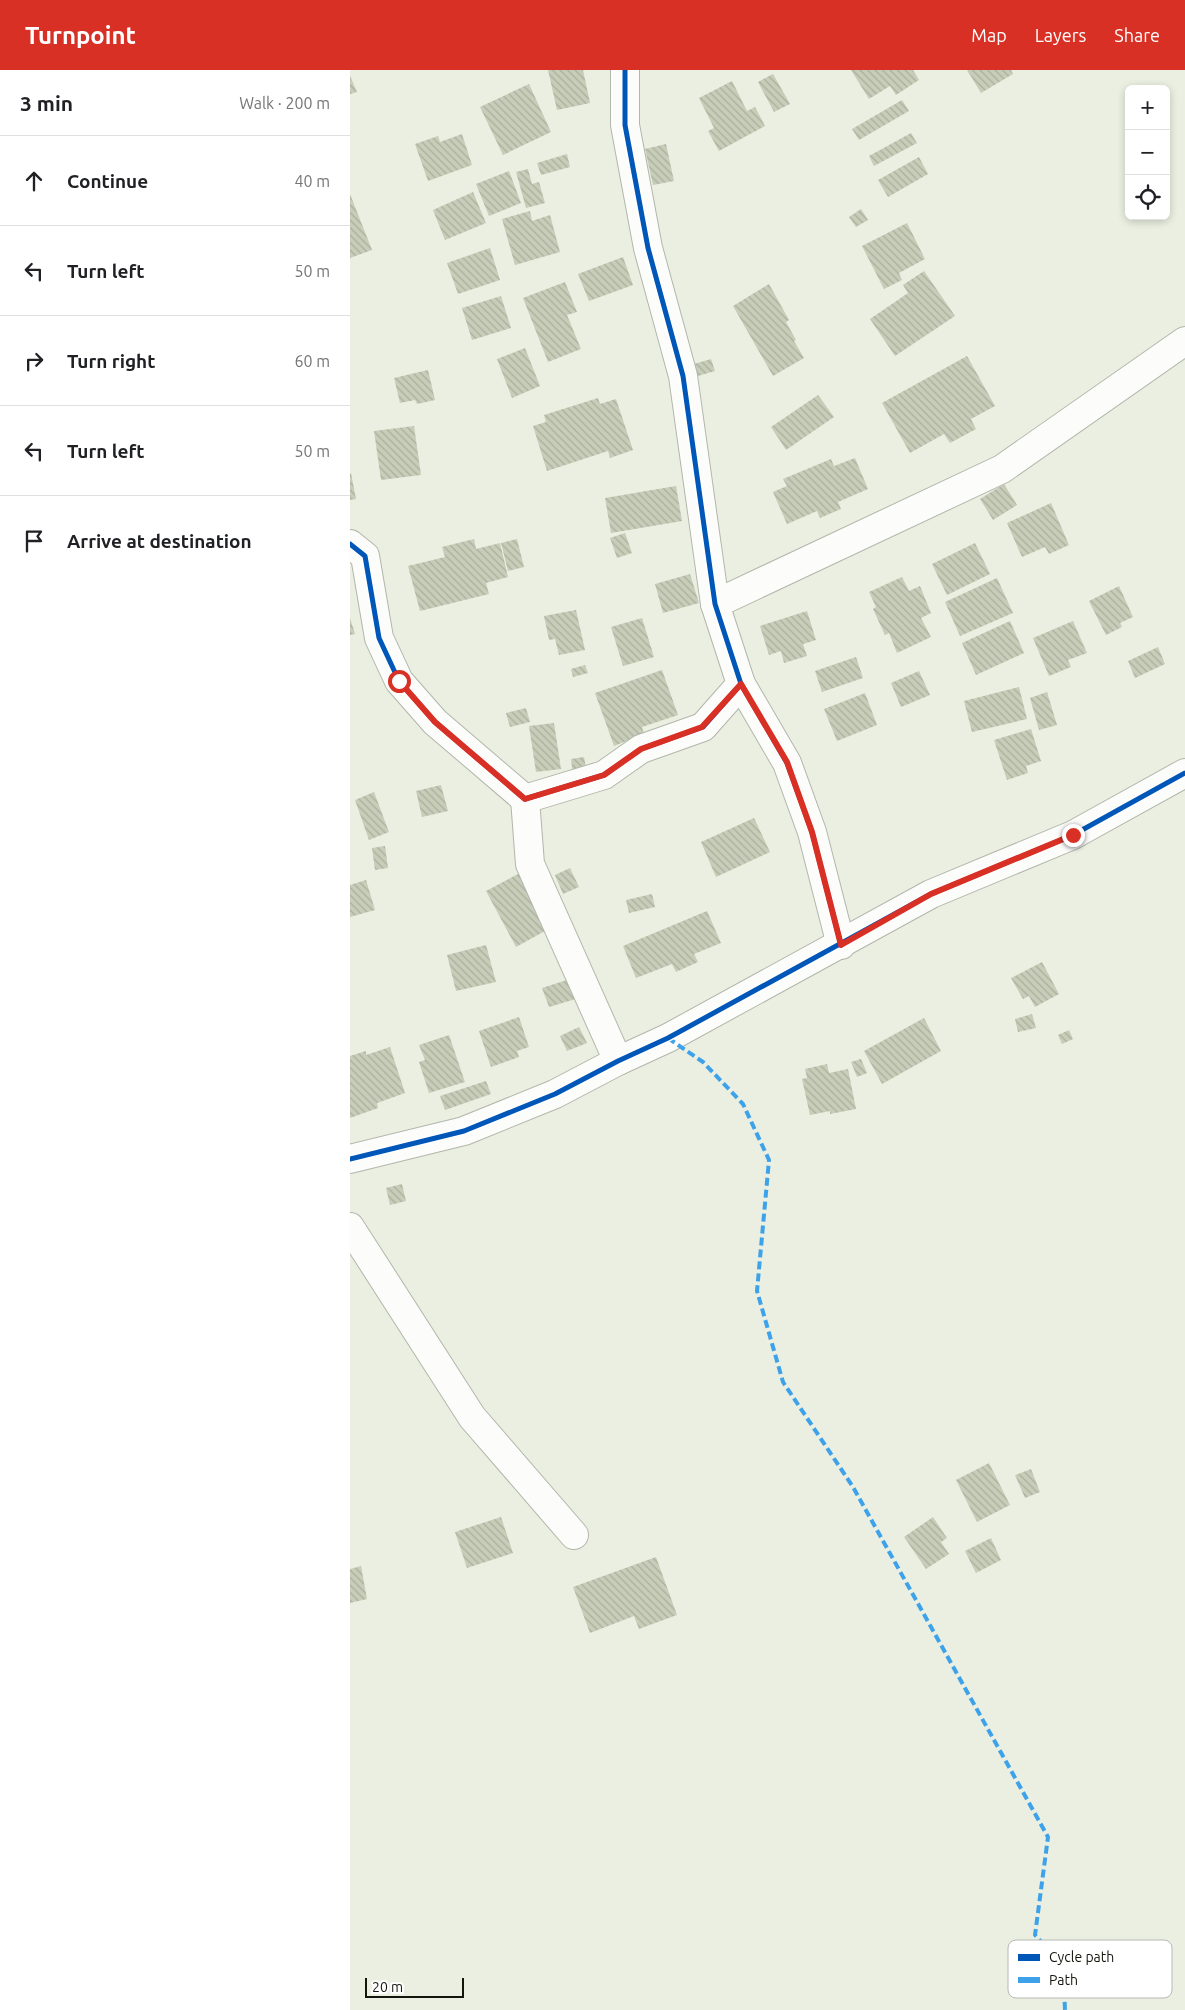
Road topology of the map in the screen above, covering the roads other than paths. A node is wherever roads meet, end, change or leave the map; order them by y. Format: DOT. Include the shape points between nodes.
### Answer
graph roads {
  1 [pos="625,70"];
  2 [pos="1185,341"];
  3 [pos="350,544"];
  4 [pos="715,604"];
  5 [pos="741,684"];
  6 [pos="1185,773"];
  7 [pos="525,799"];
  8 [pos="841,945"];
  9 [pos="618,1061"];
  10 [pos="350,1159"];
  11 [pos="350,1227"];
  12 [pos="574,1535"];
  1 -- 4 [label="street" via="625,125 648,248 683,376"];
  2 -- 4 [label="street" via="1002,469"];
  3 -- 7 [label="street" via="366,556 379,638 399,681 435,722"];
  4 -- 5 [label="street"];
  5 -- 7 [label="street" via="702,727 641,749 604,775"];
  5 -- 8 [label="street" via="787,762 812,832"];
  6 -- 8 [label="street" via="1073,835 931,894"];
  7 -- 9 [label="street" via="530,864"];
  8 -- 9 [label="street" via="668,1038"];
  9 -- 10 [label="street" via="555,1094 464,1131"];
  11 -- 12 [label="street" via="472,1416"];
}
